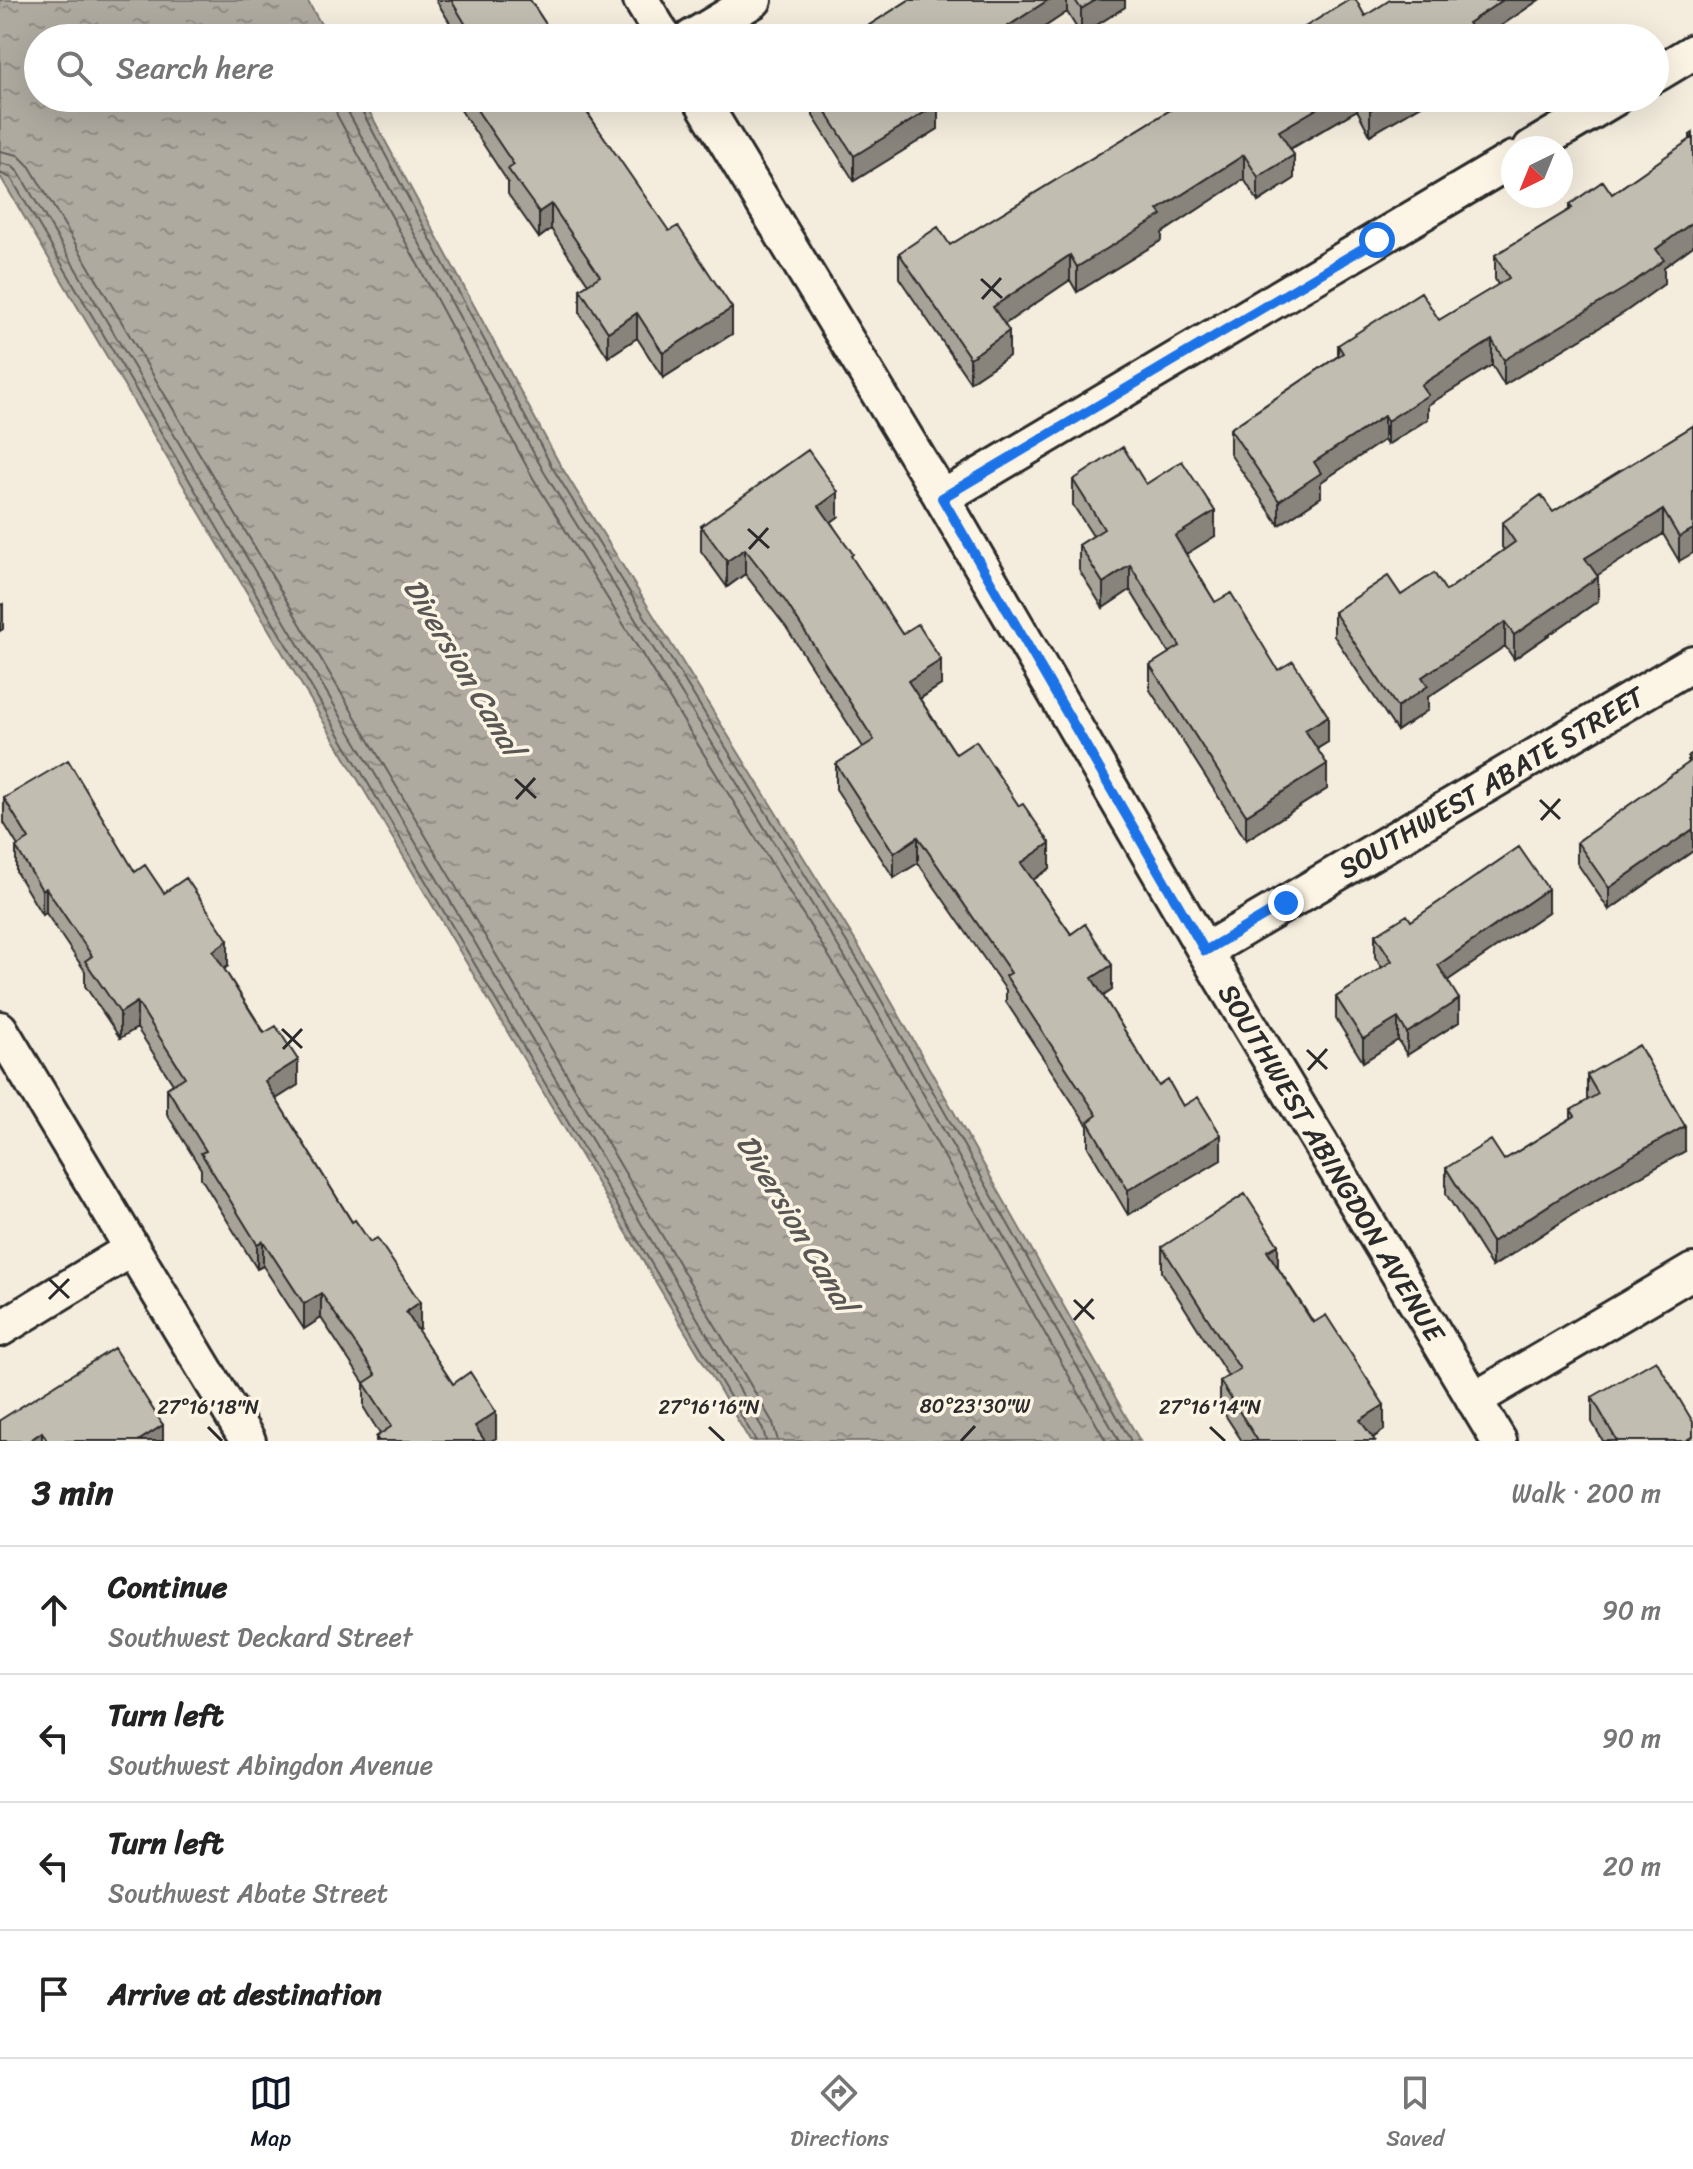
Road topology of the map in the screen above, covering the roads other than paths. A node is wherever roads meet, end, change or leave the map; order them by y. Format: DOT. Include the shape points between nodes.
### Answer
graph roads {
  1 [pos="641,0"];
  2 [pos="754,0"];
  3 [pos="656,24"];
  4 [pos="714,24"];
  5 [pos="1693,52"];
  6 [pos="1669,67"];
  7 [pos="708,112"];
  8 [pos="1591,112"];
  9 [pos="1551,136"];
  10 [pos="1501,166"];
  11 [pos="942,498"];
  12 [pos="1693,663"];
  13 [pos="1205,951"];
  14 [pos="0,1029"];
  15 [pos="130,1250"];
  16 [pos="1693,1271"];
  17 [pos="0,1329"];
  18 [pos="1474,1400"];
  19 [pos="248,1441"];
  20 [pos="1499,1441"];
  1 -- 3 [label="street"];
  2 -- 4 [label="street"];
  5 -- 6 [label="street"];
  7 -- 11 [label="street, SOUTHWEST ABINGDON AVENUE"];
  8 -- 9 [label="street"];
  10 -- 11 [label="street"];
  11 -- 13 [label="street, SOUTHWEST ABINGDON AVENUE"];
  12 -- 13 [label="street, SOUTHWEST ABATE STREET"];
  13 -- 18 [label="street, SOUTHWEST ABINGDON AVENUE"];
  14 -- 15 [label="street"];
  15 -- 17 [label="street"];
  15 -- 19 [label="street"];
  16 -- 18 [label="street"];
  18 -- 20 [label="street, SOUTHWEST ABINGDON AVENUE"];
}
